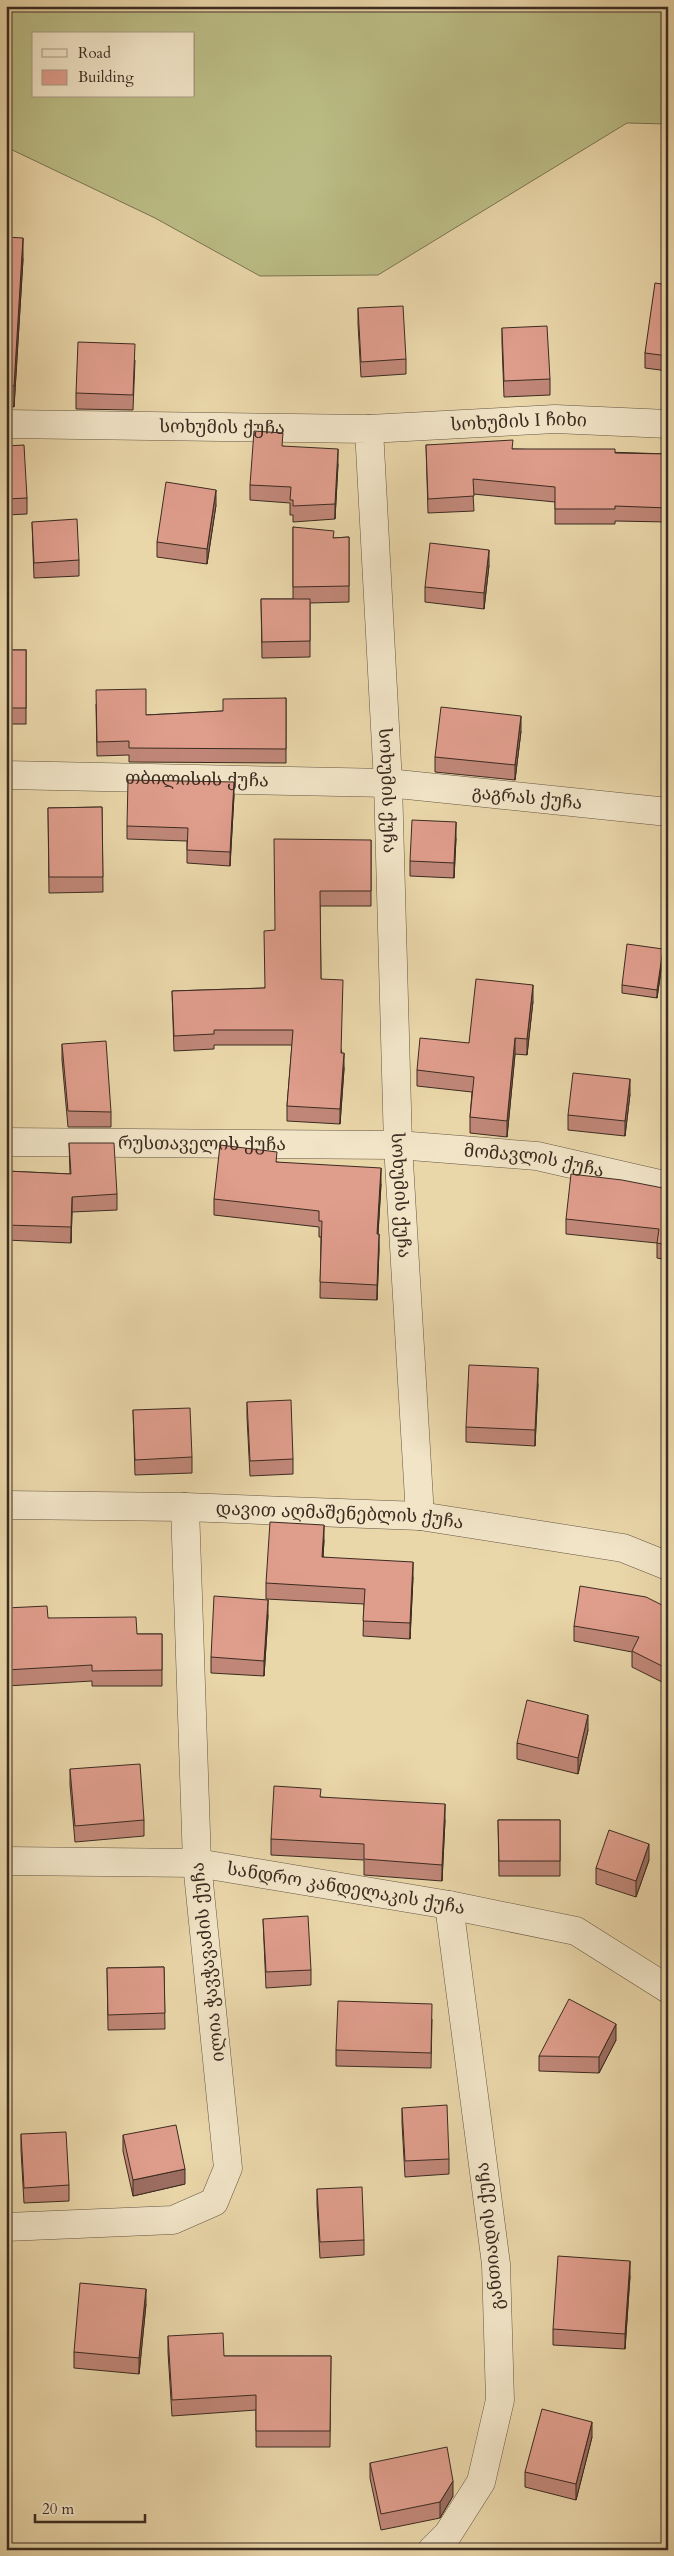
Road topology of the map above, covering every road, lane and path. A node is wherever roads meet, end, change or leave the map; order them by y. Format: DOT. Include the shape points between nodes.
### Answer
graph roads {
  1 [pos="6,424"];
  2 [pos="668,424"];
  3 [pos="369,429"];
  4 [pos="6,775"];
  5 [pos="388,783"];
  6 [pos="668,812"];
  7 [pos="6,1142"];
  8 [pos="398,1145"];
  9 [pos="668,1186"];
  10 [pos="6,1505"];
  11 [pos="185,1507"];
  12 [pos="420,1516"];
  13 [pos="668,1566"];
  14 [pos="6,1862"];
  15 [pos="197,1863"];
  16 [pos="449,1905"];
  17 [pos="668,1989"];
  18 [pos="6,2227"];
  19 [pos="432,2550"];
  1 -- 3 [label="street, სოხუმის ქუჩა"];
  2 -- 3 [label="street, სოხუმის I ჩიხი" via="555,419"];
  3 -- 5 [label="street, სოხუმის ქუჩა"];
  4 -- 5 [label="street, თბილისის ქუჩა"];
  5 -- 6 [label="street, გაგრას ქუჩა"];
  5 -- 8 [label="street, სოხუმის ქუჩა"];
  7 -- 8 [label="street, რუსთაველის ქუჩა"];
  8 -- 9 [label="street, მომავლის ქუჩა" via="537,1156"];
  8 -- 12 [label="street, სოხუმის ქუჩა"];
  10 -- 11 [label="street, დავით აღმაშენებლის ქუჩა"];
  11 -- 12 [label="street, დავით აღმაშენებლის ქუჩა"];
  11 -- 15 [label="street, ილია ჭავჭავაძის ქუჩა"];
  12 -- 13 [label="street, დავით აღმაშენებლის ქუჩა" via="623,1548"];
  14 -- 15 [label="street, სანდრო კანდელაკის ქუჩა"];
  15 -- 16 [label="street, სანდრო კანდელაკის ქუჩა"];
  15 -- 18 [label="street, ილია ჭავჭავაძის ქუჩა" via="228,2168 214,2202 173,2220"];
  16 -- 17 [label="street, სანდრო კანდელაკის ქუჩა" via="576,1931"];
  16 -- 19 [label="street, განთიადის ქუჩა" via="496,2264 500,2400 481,2482 448,2534"];
}
